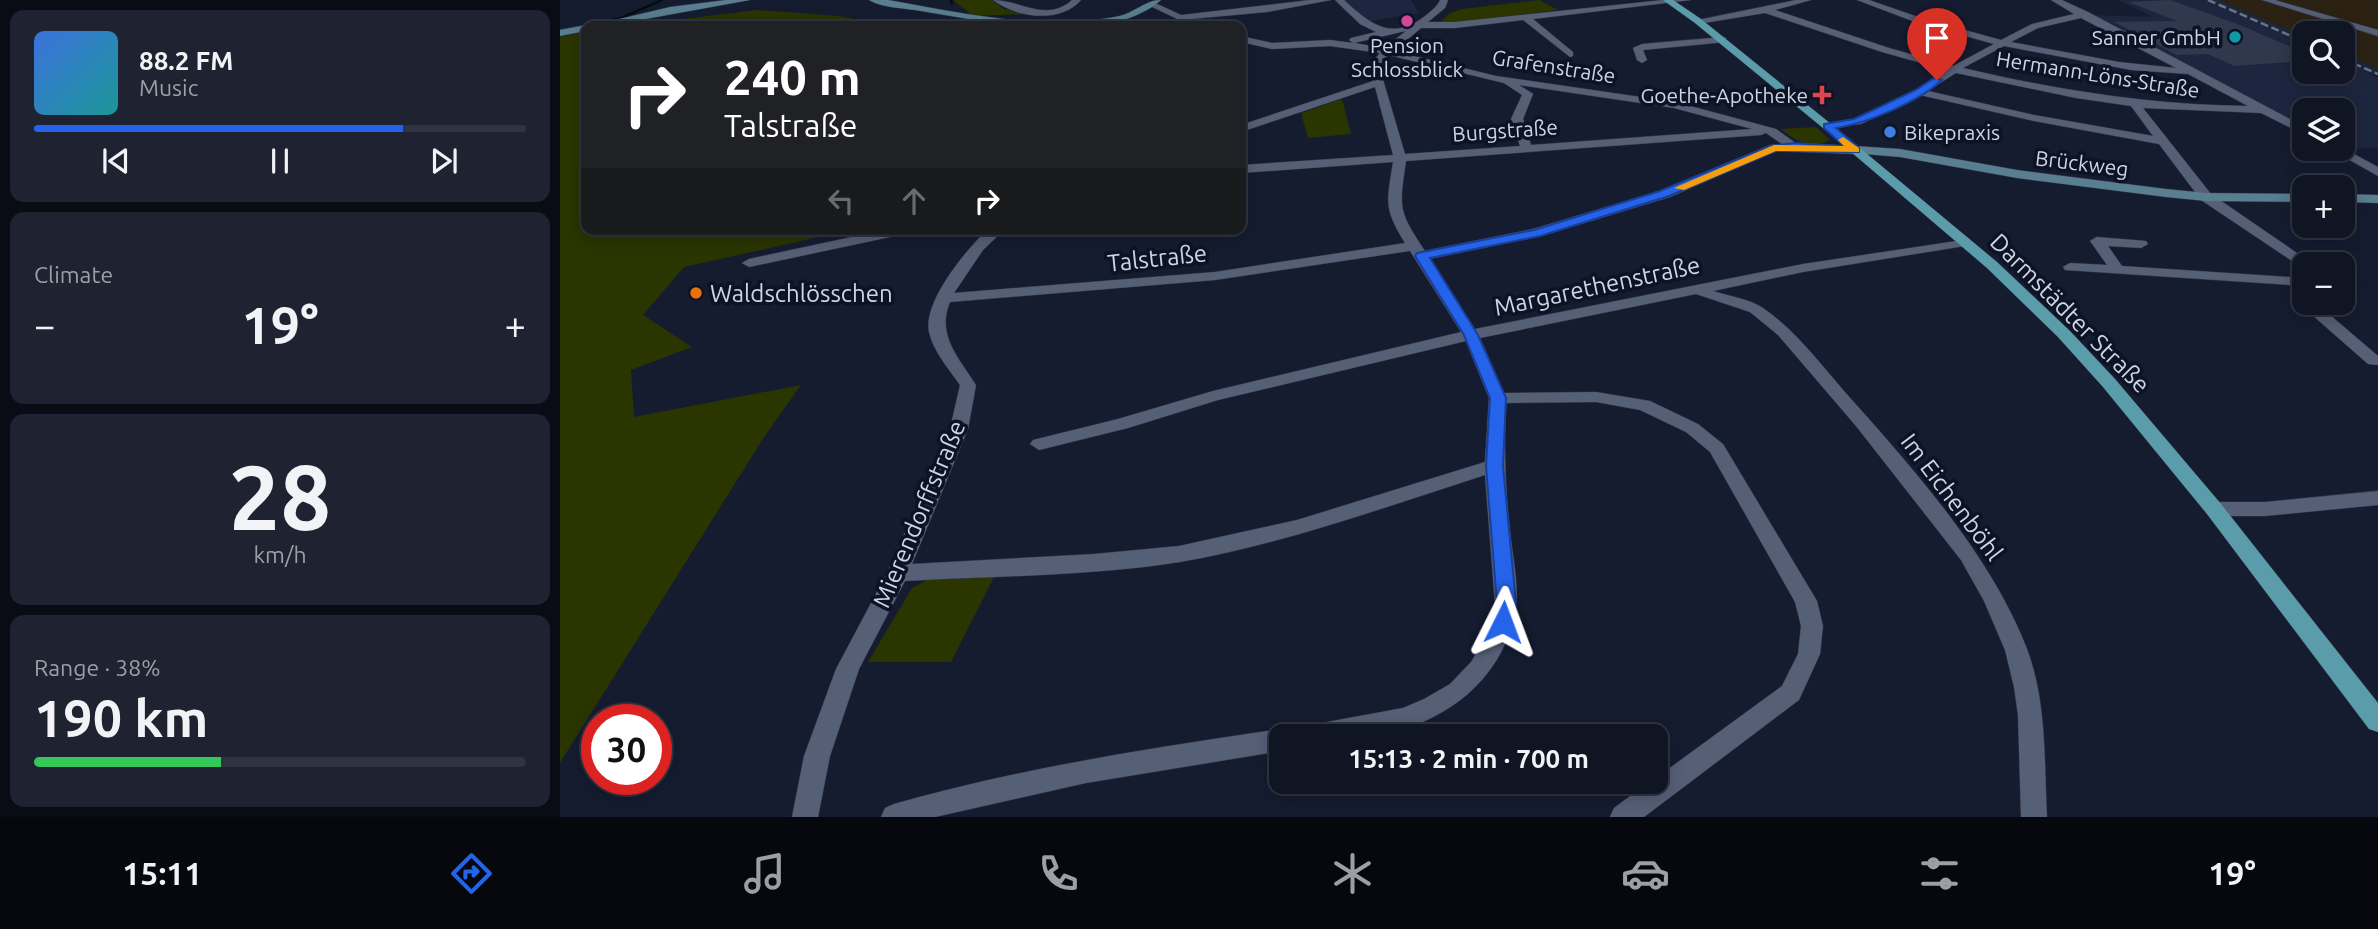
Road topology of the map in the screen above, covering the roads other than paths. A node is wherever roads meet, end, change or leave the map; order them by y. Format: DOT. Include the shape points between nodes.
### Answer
graph roads {
  1 [pos="746,0"];
  2 [pos="873,0"];
  3 [pos="997,0"];
  4 [pos="1077,0"];
  5 [pos="1327,0"];
  6 [pos="1339,0"];
  7 [pos="1444,0"];
  8 [pos="1686,0"];
  9 [pos="1807,0"];
  10 [pos="1861,0"];
  11 [pos="2055,0"];
  12 [pos="2266,0"];
  13 [pos="893,1"];
  14 [pos="1669,1"];
  15 [pos="1155,2"];
  16 [pos="1766,10"];
  17 [pos="2085,14"];
  18 [pos="1183,17"];
  19 [pos="1524,17"];
  20 [pos="618,21"];
  21 [pos="1013,21"];
  22 [pos="1080,21"];
  23 [pos="1190,21"];
  24 [pos="1698,21"];
  25 [pos="1420,25"];
  26 [pos="581,29"];
  27 [pos="560,33"];
  28 [pos="1385,33"];
  29 [pos="2378,33"];
  30 [pos="1246,40"];
  31 [pos="1723,40"];
  32 [pos="1330,43"];
  33 [pos="2003,44"];
  34 [pos="1272,46"];
  35 [pos="1246,51"];
  36 [pos="1386,51"];
  37 [pos="1570,54"];
  38 [pos="1642,60"];
  39 [pos="1956,68"];
  40 [pos="2191,71"];
  41 [pos="1496,79"];
  42 [pos="1379,82"];
  43 [pos="1919,92"];
  44 [pos="2134,103"];
  45 [pos="2266,110"];
  46 [pos="2292,125"];
  47 [pos="1827,126"];
  48 [pos="1246,127"];
  49 [pos="1772,131"];
  50 [pos="2163,141"];
  51 [pos="1794,147"];
  52 [pos="1527,149"];
  53 [pos="1855,150"];
  54 [pos="1400,158"];
  55 [pos="2355,159"];
  56 [pos="1246,169"];
  57 [pos="2378,172"];
  58 [pos="2206,197"];
  59 [pos="2292,198"];
  60 [pos="2355,198"];
  61 [pos="2378,199"];
  62 [pos="882,235"];
  63 [pos="988,235"];
  64 [pos="1965,242"];
  65 [pos="2141,244"];
  66 [pos="1418,251"];
  67 [pos="2292,255"];
  68 [pos="749,264"];
  69 [pos="2070,267"];
  70 [pos="2118,270"];
  71 [pos="2282,281"];
  72 [pos="2292,281"];
  73 [pos="1698,288"];
  74 [pos="2292,290"];
  75 [pos="946,299"];
  76 [pos="2321,315"];
  77 [pos="1471,335"];
  78 [pos="2374,360"];
  79 [pos="1498,398"];
  80 [pos="1039,444"];
  81 [pos="1494,466"];
  82 [pos="2378,498"];
  83 [pos="2214,509"];
  84 [pos="898,573"];
  85 [pos="2378,721"];
  86 [pos="1379,724"];
  87 [pos="1269,742"];
  88 [pos="805,817"];
  89 [pos="894,817"];
  90 [pos="1623,817"];
  91 [pos="2034,817"];
  1 -- 20 [label="main road"];
  2 -- 13 [label="main road"];
  3 -- 4 [label="street" via="1037,13 1065,10"];
  5 -- 18 [label="street"];
  6 -- 28 [label="street" via="1363,22"];
  7 -- 25 [label="street"];
  8 -- 14 [label="street"];
  9 -- 16 [label="street"];
  10 -- 33 [label="street"];
  11 -- 17 [label="street"];
  12 -- 29 [label="street"];
  13 -- 21 [label="main road"];
  14 -- 19 [label="street"];
  14 -- 24 [label="main road, Darmstädter Straße"];
  15 -- 18 [label="street"];
  15 -- 22 [label="main road" via="1112,19"];
  16 -- 24 [label="street"];
  16 -- 39 [label="street, Hermann-Löns-Straße" via="1840,37"];
  17 -- 33 [label="street" via="2035,26"];
  17 -- 40 [label="street"];
  18 -- 23 [label="street"];
  19 -- 25 [label="street"];
  19 -- 37 [label="street"];
  24 -- 31 [label="main road, Darmstädter Straße"];
  25 -- 28 [label="street"];
  25 -- 36 [label="street"];
  26 -- 27 [label="main road"];
  28 -- 32 [label="street"];
  30 -- 34 [label="street"];
  31 -- 38 [label="street" via="1638,48"];
  31 -- 47 [label="main road, Darmstädter Straße"];
  32 -- 34 [label="street"];
  32 -- 36 [label="street, Grafenstraße"];
  33 -- 39 [label="street"];
  33 -- 40 [label="street" via="2110,64"];
  34 -- 35 [label="street"];
  36 -- 41 [label="street, Grafenstraße"];
  36 -- 42 [label="street" via="1374,66"];
  39 -- 43 [label="street"];
  39 -- 44 [label="street, Hermann-Löns-Straße"];
  40 -- 45 [label="street"];
  41 -- 49 [label="street, Grafenstraße" via="1675,106"];
  41 -- 52 [label="street" via="1528,94 1517,120"];
  42 -- 48 [label="street"];
  42 -- 54 [label="street"];
  43 -- 47 [label="street" via="1857,122"];
  43 -- 50 [label="street"];
  44 -- 45 [label="street, Hermann-Löns-Straße" via="2195,110"];
  44 -- 50 [label="street"];
  45 -- 46 [label="street"];
  47 -- 53 [label="main road, Darmstädter Straße"];
  49 -- 51 [label="street, Grafenstraße"];
  49 -- 52 [label="street, Burgstraße"];
  50 -- 58 [label="street"];
  51 -- 53 [label="street, Talstraße"];
  51 -- 66 [label="street, Talstraße" via="1765,151 1665,194 1536,233"];
  52 -- 54 [label="street, Burgstraße"];
  53 -- 58 [label="main road, Brückweg"];
  53 -- 64 [label="main road, Darmstädter Straße"];
  54 -- 56 [label="street, Burgstraße"];
  54 -- 66 [label="street" via="1394,201 1397,219"];
  55 -- 57 [label="street"];
  58 -- 59 [label="main road, Brückweg"];
  58 -- 67 [label="street"];
  60 -- 61 [label="main road"];
  62 -- 68 [label="street"];
  63 -- 75 [label="street, Mierendorffstraße" via="961,266"];
  64 -- 73 [label="street, Margarethenstraße"];
  64 -- 83 [label="main road, Darmstädter Straße" via="2073,344"];
  65 -- 70 [label="street" via="2097,241"];
  66 -- 75 [label="street, Talstraße"];
  66 -- 77 [label="street"];
  69 -- 70 [label="street"];
  70 -- 71 [label="street"];
  71 -- 72 [label="street"];
  71 -- 74 [label="street"];
  73 -- 77 [label="street, Margarethenstraße"];
  73 -- 91 [label="street, Im Eichenböhl" via="1755,309 1784,332 1968,555 2011,637 2026,687"];
  75 -- 84 [label="street, Mierendorffstraße" via="936,331 968,385 960,429"];
  76 -- 78 [label="street"];
  77 -- 79 [label="street"];
  77 -- 80 [label="street, Margarethenstraße" via="1213,396"];
  79 -- 81 [label="street"];
  79 -- 90 [label="street" via="1608,399 1644,405 1692,428 1717,448 1806,601 1812,626 1809,654 1791,693"];
  81 -- 84 [label="street" via="1298,527 1179,554"];
  81 -- 86 [label="street" via="1506,604 1498,635 1483,665 1438,705 1407,719"];
  82 -- 83 [label="street"];
  83 -- 85 [label="main road, Darmstädter Straße"];
  84 -- 88 [label="street, Mierendorffstraße" via="848,669 817,756"];
  87 -- 89 [label="street" via="958,797"];
}
